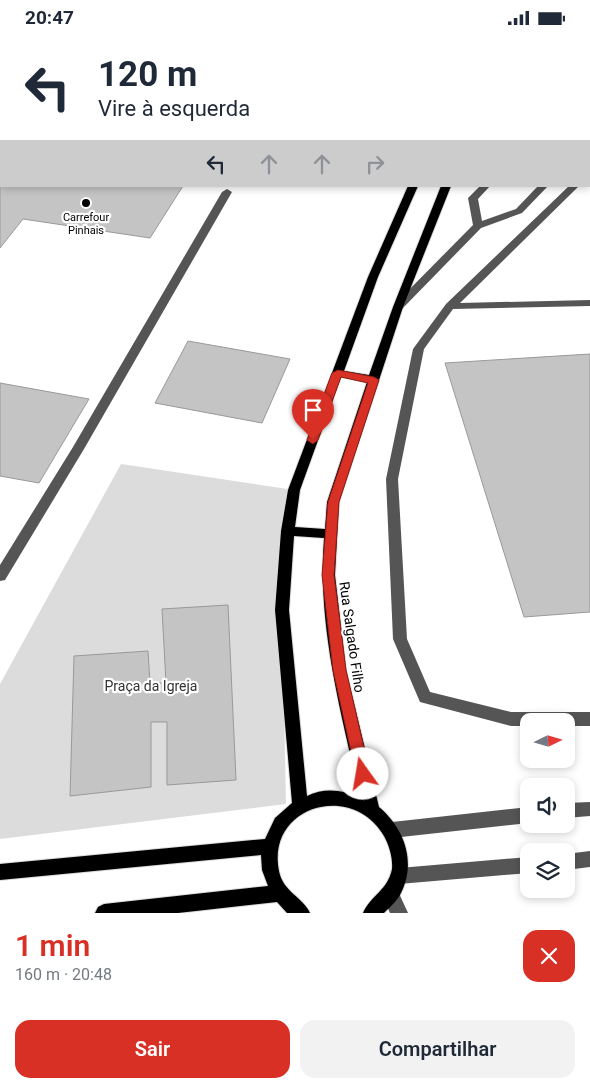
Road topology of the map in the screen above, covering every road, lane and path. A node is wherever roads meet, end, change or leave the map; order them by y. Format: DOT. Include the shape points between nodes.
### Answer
graph roads {
  1 [pos="413,187"];
  2 [pos="446,187"];
  3 [pos="485,187"];
  4 [pos="543,187"];
  5 [pos="574,187"];
  6 [pos="227,191"];
  7 [pos="478,226"];
  8 [pos="590,303"];
  9 [pos="450,306"];
  10 [pos="398,307"];
  11 [pos="338,373"];
  12 [pos="374,380"];
  13 [pos="288,531"];
  14 [pos="332,534"];
  15 [pos="0,576"];
  16 [pos="590,719"];
  17 [pos="300,806"];
  18 [pos="371,809"];
  19 [pos="590,809"];
  20 [pos="575,810"];
  21 [pos="520,816"];
  22 [pos="392,830"];
  23 [pos="271,846"];
  24 [pos="590,859"];
  25 [pos="575,860"];
  26 [pos="520,866"];
  27 [pos="0,872"];
  28 [pos="399,876"];
  29 [pos="279,893"];
  30 [pos="391,895"];
  31 [pos="104,913"];
  32 [pos="301,913"];
  33 [pos="372,913"];
  34 [pos="399,913"];
  1 -- 11 [label="main road" via="373,277"];
  2 -- 10 [label="main road, Rua Salgado Filho"];
  3 -- 7 [label="street" via="473,197"];
  4 -- 7 [label="street" via="519,211"];
  5 -- 9 [label="street"];
  6 -- 15 [label="street" via="78,449"];
  7 -- 10 [label="street"];
  8 -- 9 [label="street"];
  9 -- 16 [label="street" via="419,349 392,479 400,639 425,697 511,719"];
  10 -- 12 [label="main road, Rua Salgado Filho"];
  11 -- 12 [label="main road"];
  11 -- 13 [label="main road" via="294,490"];
  12 -- 14 [label="main road, Rua Salgado Filho" via="333,502"];
  13 -- 14 [label="main road"];
  13 -- 17 [label="main road" via="282,610"];
  14 -- 18 [label="main road, Rua Salgado Filho" via="328,575 340,670"];
  17 -- 18 [label="main road" via="329,797 343,798"];
  17 -- 23 [label="main road" via="287,816"];
  18 -- 22 [label="main road"];
  19 -- 20 [label="street"];
  21 -- 22 [label="street"];
  22 -- 28 [label="main road" via="400,852"];
  23 -- 27 [label="main road"];
  23 -- 29 [label="main road" via="269,861"];
  24 -- 25 [label="street"];
  26 -- 28 [label="street"];
  28 -- 30 [label="main road"];
  29 -- 31 [label="main road"];
  29 -- 32 [label="main road"];
  30 -- 33 [label="main road"];
  30 -- 34 [label="street"];
}
